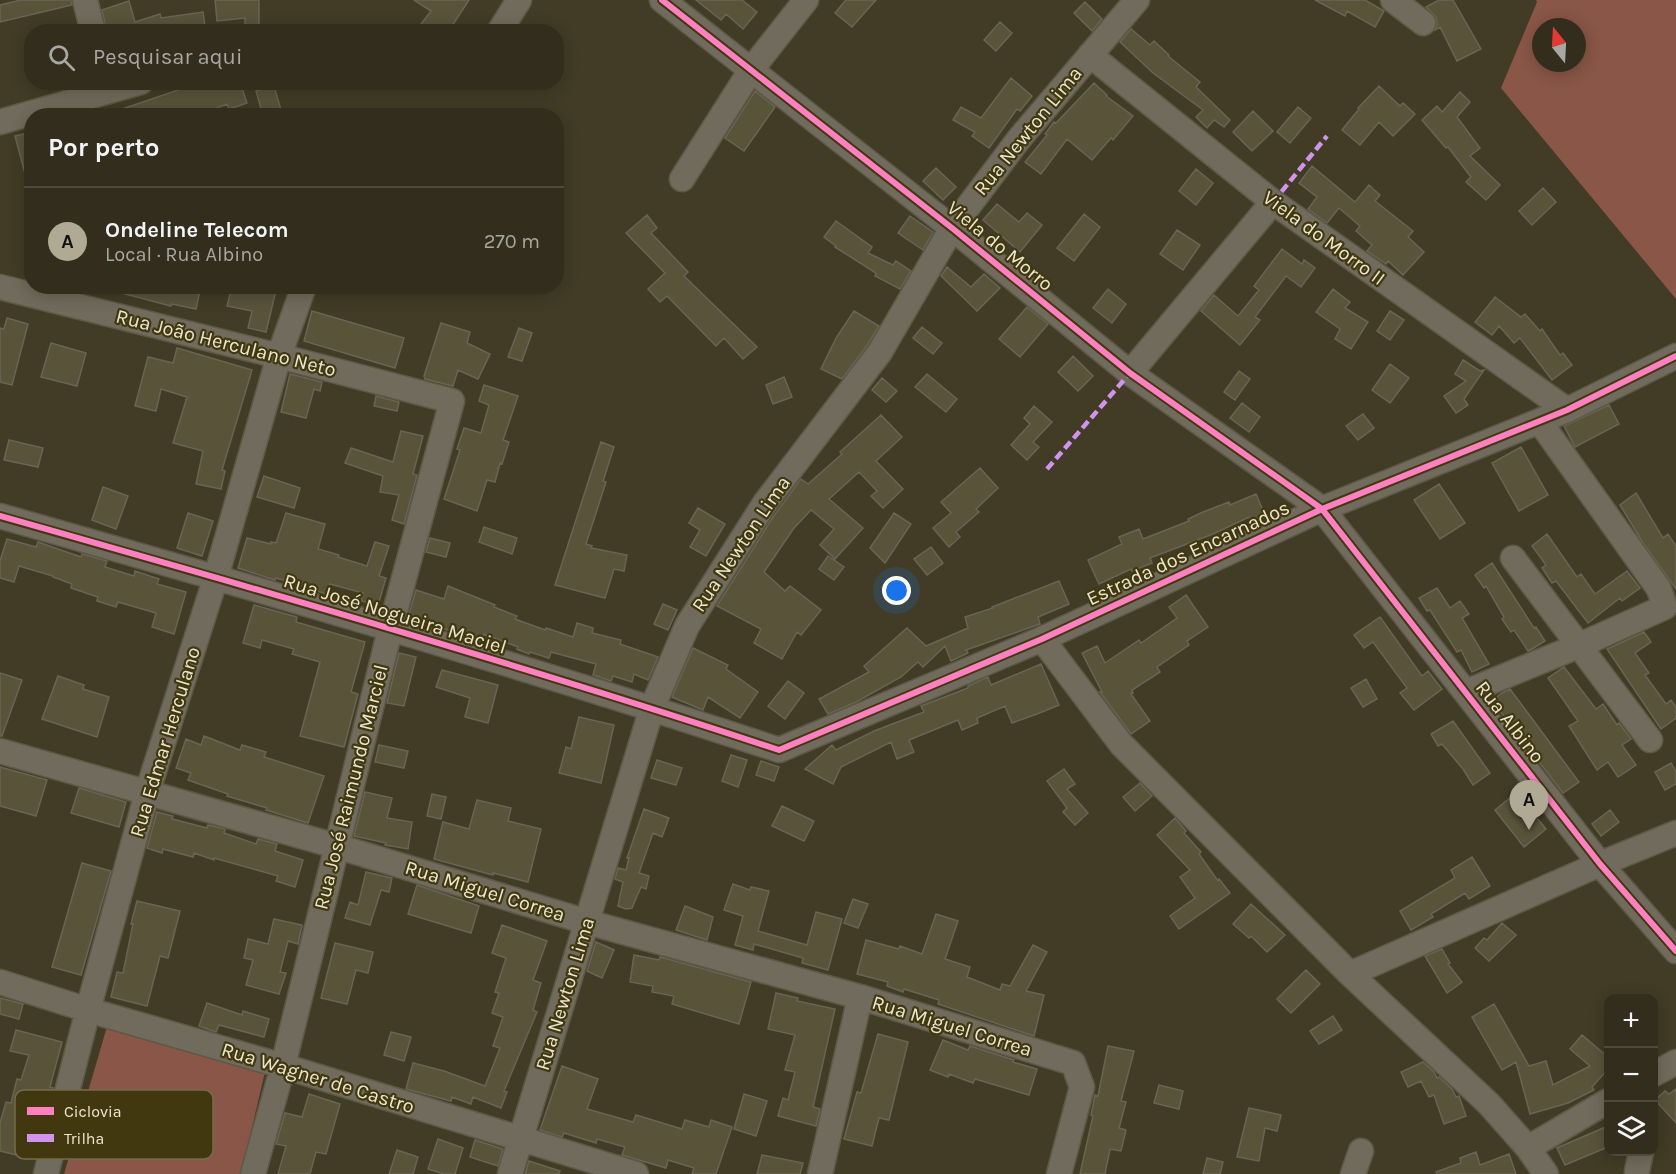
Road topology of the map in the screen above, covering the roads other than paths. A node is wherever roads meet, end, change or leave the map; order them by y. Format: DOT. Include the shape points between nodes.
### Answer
graph roads {
  1 [pos="85,0"];
  2 [pos="519,0"];
  3 [pos="662,0"];
  4 [pos="806,0"];
  5 [pos="1137,0"];
  6 [pos="1393,0"];
  7 [pos="1423,23"];
  8 [pos="91,24"];
  9 [pos="504,24"];
  10 [pos="1090,55"];
  11 [pos="751,70"];
  12 [pos="98,90"];
  13 [pos="43,108"];
  14 [pos="24,114"];
  15 [pos="0,122"];
  16 [pos="682,179"];
  17 [pos="1273,202"];
  18 [pos="952,228"];
  19 [pos="0,287"];
  20 [pos="24,293"];
  21 [pos="28,294"];
  22 [pos="301,294"];
  23 [pos="279,356"];
  24 [pos="1676,356"];
  25 [pos="1130,373"];
  26 [pos="452,401"];
  27 [pos="1567,410"];
  28 [pos="1540,422"];
  29 [pos="1322,509"];
  30 [pos="0,516"];
  31 [pos="1513,558"];
  32 [pos="216,577"];
  33 [pos="390,630"];
  34 [pos="1042,639"];
  35 [pos="1578,646"];
  36 [pos="1466,692"];
  37 [pos="652,708"];
  38 [pos="1650,740"];
  39 [pos="779,750"];
  40 [pos="0,751"];
  41 [pos="147,793"];
  42 [pos="1676,833"];
  43 [pos="336,846"];
  44 [pos="1600,864"];
  45 [pos="587,922"];
  46 [pos="1676,951"];
  47 [pos="1350,974"];
  48 [pos="0,982"];
  49 [pos="860,997"];
  50 [pos="88,1010"];
  51 [pos="1676,1062"];
  52 [pos="283,1066"];
  53 [pos="1658,1072"];
  54 [pos="1676,1074"];
  55 [pos="1658,1075"];
  56 [pos="68,1090"];
  57 [pos="1606,1102"];
  58 [pos="520,1140"];
  59 [pos="1528,1148"];
  60 [pos="1361,1152"];
  61 [pos="50,1159"];
  62 [pos="46,1174"];
  63 [pos="253,1174"];
  64 [pos="510,1174"];
  65 [pos="636,1174"];
  66 [pos="820,1174"];
  67 [pos="1059,1174"];
  68 [pos="1353,1174"];
  69 [pos="1546,1174"];
  1 -- 8 [label="street"];
  2 -- 9 [label="street"];
  3 -- 11 [label="street, Viela do Morro"];
  4 -- 11 [label="street"];
  5 -- 10 [label="street, Rua Newton Lima"];
  6 -- 7 [label="street"];
  10 -- 17 [label="street, Viela do Morro II"];
  10 -- 18 [label="street, Rua Newton Lima" via="1019,139"];
  11 -- 16 [label="street"];
  11 -- 18 [label="street, Viela do Morro"];
  12 -- 13 [label="street"];
  14 -- 15 [label="street"];
  17 -- 25 [label="street"];
  17 -- 27 [label="street, Viela do Morro II"];
  18 -- 25 [label="street, Viela do Morro"];
  18 -- 37 [label="street, Rua Newton Lima" via="880,352 765,503 687,626"];
  19 -- 20 [label="street, Rua João Herculano Neto"];
  21 -- 23 [label="street, Rua João Herculano Neto"];
  22 -- 23 [label="street, Rua Edmar Herculano"];
  23 -- 26 [label="street, Rua João Herculano Neto"];
  23 -- 32 [label="street, Rua Edmar Herculano"];
  24 -- 27 [label="street, Estrada dos Encarnados"];
  25 -- 29 [label="street, Viela do Morro"];
  26 -- 33 [label="street, Rua José Raimundo Marciel"];
  27 -- 28 [label="street, Estrada dos Encarnados"];
  28 -- 29 [label="street, Estrada dos Encarnados"];
  28 -- 35 [label="street" via="1659,589 1665,607"];
  29 -- 34 [label="street, Estrada dos Encarnados"];
  29 -- 36 [label="street, Rua Albino"];
  30 -- 32 [label="street, Rua José Nogueira Maciel"];
  31 -- 35 [label="street"];
  32 -- 33 [label="street, Rua José Nogueira Maciel"];
  32 -- 41 [label="street, Rua Edmar Herculano"];
  33 -- 37 [label="street, Rua José Nogueira Maciel"];
  33 -- 43 [label="street, Rua José Raimundo Marciel"];
  34 -- 39 [label="street, Estrada dos Encarnados"];
  34 -- 47 [label="street" via="1121,744"];
  35 -- 36 [label="street"];
  35 -- 38 [label="street"];
  36 -- 44 [label="street, Rua Albino"];
  37 -- 39 [label="street, Rua José Nogueira Maciel"];
  37 -- 45 [label="street, Rua Newton Lima"];
  40 -- 41 [label="street, Rua Miguel Correa"];
  41 -- 43 [label="street, Rua Miguel Correa"];
  41 -- 50 [label="street, Rua Edmar Herculano"];
  42 -- 44 [label="street"];
  43 -- 45 [label="street, Rua Miguel Correa"];
  43 -- 52 [label="street, Rua José Raimundo Marciel"];
  44 -- 46 [label="street, Rua Albino"];
  44 -- 47 [label="street"];
  45 -- 49 [label="street, Rua Miguel Correa"];
  45 -- 58 [label="street, Rua Newton Lima"];
  47 -- 59 [label="street" via="1489,1104"];
  48 -- 50 [label="street, Rua Wagner de Castro"];
  49 -- 66 [label="street"];
  49 -- 67 [label="street, Rua Miguel Correa" via="1073,1063 1082,1087"];
  50 -- 52 [label="street, Rua Wagner de Castro"];
  50 -- 56 [label="street, Rua Edmar Herculano"];
  51 -- 53 [label="street"];
  52 -- 58 [label="street, Rua Wagner de Castro"];
  52 -- 63 [label="street, Rua José Raimundo Marciel"];
  54 -- 55 [label="street"];
  57 -- 59 [label="street"];
  58 -- 64 [label="street, Rua Newton Lima"];
  58 -- 65 [label="street, Rua Wagner de Castro"];
  59 -- 69 [label="street"];
  60 -- 68 [label="street"];
  61 -- 62 [label="street, Rua Edmar Herculano"];
}
